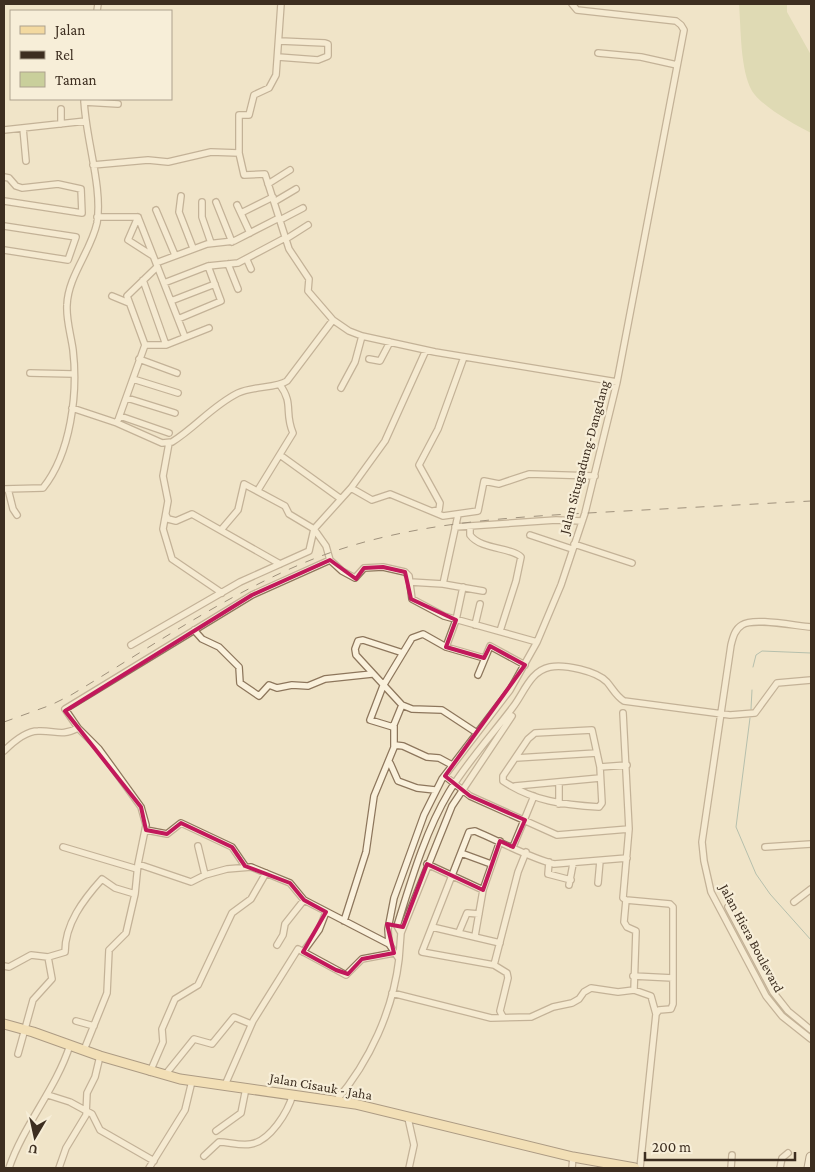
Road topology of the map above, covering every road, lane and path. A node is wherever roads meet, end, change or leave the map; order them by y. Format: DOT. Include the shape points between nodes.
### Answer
graph roads {
  1 [pos="281,4"];
  2 [pos="572,4"];
  3 [pos="280,41"];
  4 [pos="598,53"];
  5 [pos="278,57"];
  6 [pos="677,65"];
  7 [pos="84,100"];
  8 [pos="118,104"];
  9 [pos="61,109"];
  10 [pos="86,121"];
  11 [pos="61,124"];
  12 [pos="23,128"];
  13 [pos="4,130"];
  14 [pos="239,153"];
  15 [pos="26,161"];
  16 [pos="93,165"];
  17 [pos="290,170"];
  18 [pos="4,177"];
  19 [pos="268,184"];
  20 [pos="296,188"];
  21 [pos="181,196"];
  22 [pos="273,200"];
  23 [pos="4,201"];
  24 [pos="202,202"];
  25 [pos="216,202"];
  26 [pos="237,205"];
  27 [pos="303,208"];
  28 [pos="156,210"];
  29 [pos="241,213"];
  30 [pos="97,217"];
  31 [pos="138,217"];
  32 [pos="279,219"];
  33 [pos="308,225"];
  34 [pos="4,226"];
  35 [pos="250,233"];
  36 [pos="285,238"];
  37 [pos="232,242"];
  38 [pos="210,243"];
  39 [pos="193,248"];
  40 [pos="4,250"];
  41 [pos="175,255"];
  42 [pos="247,260"];
  43 [pos="156,262"];
  44 [pos="228,264"];
  45 [pos="208,266"];
  46 [pos="251,269"];
  47 [pos="143,280"];
  48 [pos="164,283"];
  49 [pos="215,284"];
  50 [pos="238,289"];
  51 [pos="112,296"];
  52 [pos="171,301"];
  53 [pos="129,303"];
  54 [pos="178,319"];
  55 [pos="333,320"];
  56 [pos="209,328"];
  57 [pos="362,336"];
  58 [pos="185,337"];
  59 [pos="390,342"];
  60 [pos="145,345"];
  61 [pos="166,345"];
  62 [pos="426,350"];
  63 [pos="464,357"];
  64 [pos="140,359"];
  65 [pos="369,359"];
  66 [pos="30,373"];
  67 [pos="177,373"];
  68 [pos="73,374"];
  69 [pos="133,379"];
  70 [pos="617,382"];
  71 [pos="280,385"];
  72 [pos="341,388"];
  73 [pos="178,393"];
  74 [pos="127,398"];
  75 [pos="72,408"];
  76 [pos="175,413"];
  77 [pos="120,416"];
  78 [pos="117,423"];
  79 [pos="170,434"];
  80 [pos="169,443"];
  81 [pos="280,455"];
  82 [pos="595,476"];
  83 [pos="350,488"];
  84 [pos="6,489"];
  85 [pos="258,490"];
  86 [pos="341,499"];
  87 [pos="431,511"];
  88 [pos="17,515"];
  89 [pos="166,515"];
  90 [pos="458,515"];
  91 [pos="582,521"];
  92 [pos="455,527"];
  93 [pos="470,527"];
  94 [pos="314,529"];
  95 [pos="221,530"];
  96 [pos="530,535"];
  97 [pos="573,546"];
  98 [pos="330,560"];
  99 [pos="632,562"];
  100 [pos="280,564"];
  101 [pos="410,582"];
  102 [pos="443,584"];
  103 [pos="463,587"];
  104 [pos="482,591"];
  105 [pos="222,592"];
  106 [pos="480,604"];
  107 [pos="456,620"];
  108 [pos="475,625"];
  109 [pos="811,627"];
  110 [pos="194,630"];
  111 [pos="500,631"];
  112 [pos="537,642"];
  113 [pos="131,645"];
  114 [pos="446,646"];
  115 [pos="403,653"];
  116 [pos="484,658"];
  117 [pos="525,665"];
  118 [pos="372,674"];
  119 [pos="478,675"];
  120 [pos="811,680"];
  121 [pos="383,686"];
  122 [pos="402,705"];
  123 [pos="623,714"];
  124 [pos="721,714"];
  125 [pos="512,716"];
  126 [pos="394,726"];
  127 [pos="78,728"];
  128 [pos="476,733"];
  129 [pos="394,747"];
  130 [pos="4,751"];
  131 [pos="597,753"];
  132 [pos="516,758"];
  133 [pos="390,763"];
  134 [pos="452,765"];
  135 [pos="627,765"];
  136 [pos="600,767"];
  137 [pos="445,776"];
  138 [pos="600,778"];
  139 [pos="559,782"];
  140 [pos="454,784"];
  141 [pos="514,786"];
  142 [pos="435,790"];
  143 [pos="462,791"];
  144 [pos="534,796"];
  145 [pos="559,804"];
  146 [pos="525,820"];
  147 [pos="629,829"];
  148 [pos="146,830"];
  149 [pos="500,841"];
  150 [pos="811,844"];
  151 [pos="198,846"];
  152 [pos="513,846"];
  153 [pos="63,847"];
  154 [pos="765,847"];
  155 [pos="526,852"];
  156 [pos="461,853"];
  157 [pos="627,858"];
  158 [pos="600,861"];
  159 [pos="549,862"];
  160 [pos="427,864"];
  161 [pos="491,864"];
  162 [pos="573,864"];
  163 [pos="137,866"];
  164 [pos="245,866"];
  165 [pos="266,873"];
  166 [pos="204,875"];
  167 [pos="452,877"];
  168 [pos="598,883"];
  169 [pos="811,889"];
  170 [pos="483,890"];
  171 [pos="135,894"];
  172 [pos="304,900"];
  173 [pos="626,900"];
  174 [pos="794,902"];
  175 [pos="728,906"];
  176 [pos="326,912"];
  177 [pos="479,914"];
  178 [pos="344,921"];
  179 [pos="389,924"];
  180 [pos="432,927"];
  181 [pos="400,929"];
  182 [pos="459,932"];
  183 [pos="475,936"];
  184 [pos="500,943"];
  185 [pos="277,944"];
  186 [pos="388,944"];
  187 [pos="303,952"];
  188 [pos="394,954"];
  189 [pos="48,957"];
  190 [pos="399,959"];
  191 [pos="494,965"];
  192 [pos="761,965"];
  193 [pos="4,966"];
  194 [pos="754,969"];
  195 [pos="633,976"];
  196 [pos="673,978"];
  197 [pos="634,990"];
  198 [pos="392,993"];
  199 [pos="656,1014"];
  200 [pos="503,1017"];
  201 [pos="76,1021"];
  202 [pos="4,1024"];
  203 [pos="251,1024"];
  204 [pos="94,1026"];
  205 [pos="24,1030"];
  206 [pos="811,1030"];
  207 [pos="811,1038"];
  208 [pos="70,1045"];
  209 [pos="84,1050"];
  210 [pos="18,1054"];
  211 [pos="100,1056"];
  212 [pos="150,1072"];
  213 [pos="165,1075"];
  214 [pos="192,1081"];
  215 [pos="225,1085"];
  216 [pos="246,1088"];
  217 [pos="293,1094"];
  218 [pos="48,1095"];
  219 [pos="336,1101"];
  220 [pos="87,1111"];
  221 [pos="408,1118"];
  222 [pos="216,1131"];
  223 [pos="788,1153"];
  224 [pos="732,1155"];
  225 [pos="204,1156"];
  226 [pos="573,1157"];
  227 [pos="811,1157"];
  228 [pos="154,1161"];
  229 [pos="4,1162"];
  230 [pos="10,1166"];
  231 [pos="59,1168"];
  232 [pos="150,1168"];
  233 [pos="409,1168"];
  234 [pos="572,1168"];
  235 [pos="635,1168"];
  236 [pos="640,1168"];
  237 [pos="731,1168"];
  238 [pos="780,1168"];
  239 [pos="809,1168"];
  1 -- 3 [label="street"];
  2 -- 6 [label="street, Jalan Situgadung-Dangdang" via="577,10 676,21 684,30"];
  3 -- 5 [label="street"];
  3 -- 5 [label="street" via="325,42 328,44 328,56 318,60"];
  4 -- 6 [label="street" via="641,56"];
  5 -- 14 [label="street" via="272,85 254,95 249,115 239,115"];
  6 -- 70 [label="street, Jalan Situgadung-Dangdang"];
  7 -- 8 [label="street"];
  7 -- 10 [label="street"];
  9 -- 11 [label="street"];
  10 -- 11 [label="street"];
  10 -- 16 [label="street"];
  11 -- 12 [label="street"];
  12 -- 13 [label="street"];
  12 -- 15 [label="street"];
  14 -- 16 [label="street" via="211,152 168,162 148,160"];
  14 -- 19 [label="street" via="244,175 264,174"];
  16 -- 30 [label="street"];
  17 -- 19 [label="street"];
  18 -- 23 [label="street" via="22,188 58,184 81,188 82,213"];
  19 -- 22 [label="street"];
  20 -- 22 [label="street"];
  21 -- 39 [label="street" via="179,212"];
  22 -- 29 [label="street"];
  22 -- 32 [label="street"];
  24 -- 38 [label="street" via="202,217"];
  25 -- 37 [label="street"];
  26 -- 29 [label="street"];
  27 -- 32 [label="street"];
  28 -- 41 [label="street"];
  29 -- 35 [label="street"];
  30 -- 31 [label="street"];
  30 -- 68 [label="street" via="68,295"];
  31 -- 43 [label="street"];
  31 -- 43 [label="street" via="128,240"];
  32 -- 35 [label="street"];
  32 -- 36 [label="street"];
  33 -- 36 [label="street"];
  34 -- 40 [label="street" via="76,237 68,260"];
  35 -- 37 [label="street"];
  36 -- 42 [label="street"];
  36 -- 55 [label="street" via="309,279 308,291"];
  37 -- 38 [label="street"];
  38 -- 39 [label="street"];
  39 -- 41 [label="street"];
  41 -- 43 [label="street"];
  42 -- 44 [label="street"];
  42 -- 46 [label="street"];
  43 -- 47 [label="street"];
  43 -- 48 [label="street"];
  44 -- 45 [label="street"];
  44 -- 50 [label="street"];
  45 -- 48 [label="street"];
  45 -- 49 [label="street"];
  47 -- 53 [label="street" via="128,293"];
  47 -- 61 [label="street"];
  48 -- 52 [label="street"];
  49 -- 52 [label="street"];
  49 -- 54 [label="street" via="221,301"];
  51 -- 53 [label="street"];
  52 -- 54 [label="street"];
  53 -- 60 [label="street"];
  54 -- 58 [label="street"];
  55 -- 57 [label="street"];
  55 -- 71 [label="street" via="296,371"];
  56 -- 58 [label="street"];
  57 -- 59 [label="street"];
  57 -- 72 [label="street" via="355,362"];
  58 -- 61 [label="street"];
  59 -- 62 [label="street"];
  59 -- 65 [label="street" via="380,361"];
  60 -- 61 [label="street"];
  60 -- 64 [label="street"];
  62 -- 63 [label="street"];
  62 -- 83 [label="street" via="391,431"];
  63 -- 70 [label="street"];
  63 -- 87 [label="street" via="438,429 419,465 440,503 438,511"];
  64 -- 67 [label="street"];
  64 -- 69 [label="street"];
  66 -- 68 [label="street"];
  68 -- 75 [label="street"];
  69 -- 73 [label="street"];
  69 -- 74 [label="street"];
  70 -- 82 [label="street, Jalan Situgadung-Dangdang"];
  71 -- 80 [label="street" via="262,386 233,396"];
  71 -- 81 [label="street" via="288,399 287,420 293,433"];
  74 -- 76 [label="street"];
  74 -- 77 [label="street"];
  75 -- 78 [label="street"];
  75 -- 84 [label="street" via="66,443 46,485 40,489"];
  77 -- 78 [label="street"];
  77 -- 79 [label="street"];
  78 -- 80 [label="street" via="162,443"];
  80 -- 89 [label="street" via="163,476 168,497"];
  81 -- 85 [label="street"];
  81 -- 86 [label="street"];
  82 -- 90 [label="street" via="528,474 499,484 484,481 478,511"];
  82 -- 91 [label="street, Jalan Situgadung-Dangdang"];
  83 -- 86 [label="street"];
  83 -- 87 [label="street" via="369,499 390,494"];
  84 -- 88 [label="street"];
  85 -- 94 [label="street" via="285,506 288,514"];
  85 -- 95 [label="street" via="244,484 238,510"];
  86 -- 94 [label="street"];
  87 -- 90 [label="street" via="443,516"];
  89 -- 95 [label="street" via="176,521 192,514"];
  89 -- 105 [label="street" via="163,529 173,562"];
  90 -- 92 [label="street"];
  91 -- 93 [label="street"];
  91 -- 97 [label="street, Jalan Situgadung-Dangdang"];
  92 -- 93 [label="street"];
  92 -- 102 [label="street"];
  93 -- 111 [label="street" via="470,536 475,540 521,557"];
  94 -- 98 [label="street" via="326,546"];
  94 -- 100 [label="street" via="309,551"];
  95 -- 100 [label="street"];
  96 -- 97 [label="street"];
  97 -- 99 [label="street"];
  97 -- 112 [label="street, Jalan Situgadung-Dangdang"];
  98 -- 101 [label="street" via="355,578 364,568 383,566 405,572"];
  98 -- 110 [label="street" via="252,595"];
  100 -- 105 [label="street"];
  101 -- 102 [label="street"];
  101 -- 107 [label="street" via="412,599"];
  102 -- 103 [label="street"];
  103 -- 104 [label="street"];
  103 -- 107 [label="street"];
  105 -- 113 [label="street"];
  106 -- 108 [label="street"];
  107 -- 108 [label="street"];
  107 -- 114 [label="street"];
  108 -- 111 [label="street"];
  109 -- 124 [label="street, Jalan Hiera Boulevard" via="758,622 744,623 737,629 730,645"];
  110 -- 118 [label="street" via="202,639 219,647 239,667 240,683 259,696 269,686 308,686 325,679"];
  110 -- 127 [label="street" via="65,709"];
  111 -- 112 [label="street"];
  112 -- 117 [label="street, Jalan Situgadung-Dangdang"];
  114 -- 115 [label="street" via="423,634 412,638"];
  114 -- 116 [label="street"];
  115 -- 118 [label="street" via="358,640 356,655"];
  115 -- 121 [label="street"];
  116 -- 117 [label="street" via="490,646"];
  116 -- 119 [label="street"];
  117 -- 128 [label="street, Jalan Situgadung-Dangdang"];
  118 -- 121 [label="street"];
  120 -- 124 [label="street" via="776,683 755,713"];
  121 -- 122 [label="street"];
  121 -- 126 [label="street" via="370,720"];
  122 -- 126 [label="street"];
  122 -- 128 [label="street" via="412,709 442,710"];
  123 -- 135 [label="street"];
  124 -- 140 [label="street" via="624,701 597,674 552,666 533,677"];
  124 -- 194 [label="street, Jalan Hiera Boulevard" via="702,842 704,861 712,892"];
  125 -- 143 [label="street"];
  126 -- 129 [label="street"];
  127 -- 130 [label="street" via="64,734 32,732"];
  127 -- 148 [label="street" via="99,749 141,807"];
  128 -- 134 [label="street, Jalan Situgadung-Dangdang"];
  129 -- 133 [label="street"];
  129 -- 134 [label="street" via="398,744"];
  131 -- 132 [label="street"];
  131 -- 132 [label="street" via="593,731 589,729 535,733"];
  131 -- 136 [label="street"];
  132 -- 141 [label="street" via="502,778"];
  133 -- 142 [label="street" via="398,781"];
  133 -- 178 [label="street" via="374,796 366,852"];
  134 -- 137 [label="street, Jalan Situgadung-Dangdang"];
  135 -- 136 [label="street"];
  135 -- 147 [label="street"];
  136 -- 138 [label="street"];
  137 -- 140 [label="street"];
  137 -- 142 [label="street, Jalan Situgadung-Dangdang"];
  138 -- 139 [label="street"];
  138 -- 145 [label="street" via="602,803 599,807"];
  139 -- 141 [label="street"];
  139 -- 145 [label="street"];
  140 -- 143 [label="street"];
  140 -- 181 [label="street" via="419,858"];
  141 -- 144 [label="street"];
  142 -- 179 [label="street, Jalan Situgadung-Dangdang" via="404,868"];
  143 -- 146 [label="street"];
  143 -- 160 [label="street" via="452,806"];
  144 -- 145 [label="street"];
  144 -- 146 [label="street"];
  146 -- 147 [label="street" via="562,835"];
  146 -- 152 [label="street"];
  147 -- 157 [label="street"];
  148 -- 163 [label="street"];
  148 -- 164 [label="street" via="167,834 181,823 232,847"];
  149 -- 152 [label="street"];
  149 -- 156 [label="street" via="470,832"];
  149 -- 161 [label="street"];
  150 -- 154 [label="street"];
  151 -- 166 [label="street"];
  152 -- 155 [label="street"];
  153 -- 163 [label="street"];
  155 -- 159 [label="street"];
  155 -- 184 [label="street"];
  156 -- 161 [label="street"];
  156 -- 167 [label="street"];
  157 -- 158 [label="street"];
  157 -- 173 [label="street" via="623,898"];
  158 -- 162 [label="street"];
  158 -- 168 [label="street"];
  159 -- 162 [label="street"];
  159 -- 162 [label="street" via="548,874 570,882"];
  160 -- 167 [label="street"];
  160 -- 181 [label="street"];
  161 -- 170 [label="street"];
  163 -- 166 [label="street" via="191,882"];
  163 -- 171 [label="street"];
  164 -- 165 [label="street"];
  164 -- 166 [label="street"];
  165 -- 172 [label="street" via="290,883"];
  165 -- 212 [label="street" via="251,899 232,913 198,985 176,999 162,1029 163,1042"];
  167 -- 170 [label="street"];
  167 -- 180 [label="street"];
  169 -- 174 [label="street"];
  170 -- 177 [label="street"];
  171 -- 189 [label="street" via="115,888 102,879 84,898 65,937 65,952"];
  171 -- 204 [label="street" via="126,933 109,950 109,988"];
  172 -- 176 [label="street"];
  172 -- 185 [label="street" via="285,924"];
  173 -- 195 [label="street" via="624,922 636,931"];
  173 -- 196 [label="street" via="672,905"];
  175 -- 192 [label="street, Jalan Hiera Boulevard"];
  176 -- 178 [label="street"];
  176 -- 187 [label="street" via="319,930"];
  177 -- 182 [label="street" via="467,913"];
  177 -- 183 [label="street"];
  178 -- 186 [label="street"];
  179 -- 181 [label="street"];
  179 -- 186 [label="street, Jalan Situgadung-Dangdang"];
  180 -- 182 [label="street"];
  180 -- 191 [label="street" via="422,952"];
  181 -- 190 [label="street"];
  182 -- 183 [label="street"];
  183 -- 184 [label="street"];
  184 -- 191 [label="street"];
  186 -- 188 [label="street"];
  187 -- 188 [label="street" via="346,975 362,959"];
  187 -- 203 [label="street" via="298,949"];
  188 -- 190 [label="street"];
  189 -- 193 [label="street" via="31,955 9,967"];
  189 -- 205 [label="street" via="52,979 33,1000"];
  190 -- 198 [label="street"];
  191 -- 200 [label="street" via="507,973 508,978 500,1011"];
  192 -- 194 [label="street"];
  192 -- 206 [label="street, Jalan Hiera Boulevard" via="773,992 788,1011"];
  194 -- 207 [label="street, Jalan Hiera Boulevard" via="766,996 782,1016"];
  195 -- 196 [label="street"];
  195 -- 197 [label="street"];
  196 -- 199 [label="street" via="673,1007 659,1010"];
  197 -- 199 [label="street" via="651,996"];
  197 -- 200 [label="street" via="618,992 592,988 572,1003 531,1017"];
  198 -- 200 [label="street" via="491,1018"];
  198 -- 219 [label="street" via="379,1034"];
  199 -- 236 [label="street"];
  201 -- 204 [label="street"];
  202 -- 205 [label="main road, Jalan Cisauk - Jaha"];
  203 -- 213 [label="street" via="234,1017 212,1044 194,1039"];
  203 -- 215 [label="street"];
  204 -- 209 [label="street"];
  205 -- 208 [label="main road, Jalan Cisauk - Jaha"];
  205 -- 210 [label="street"];
  208 -- 209 [label="main road, Jalan Cisauk - Jaha"];
  208 -- 218 [label="street"];
  209 -- 211 [label="main road, Jalan Cisauk - Jaha"];
  211 -- 212 [label="main road, Jalan Cisauk - Jaha"];
  211 -- 220 [label="street" via="88,1093"];
  212 -- 213 [label="main road, Jalan Cisauk - Jaha"];
  213 -- 214 [label="main road, Jalan Cisauk - Jaha"];
  214 -- 215 [label="main road, Jalan Cisauk - Jaha"];
  214 -- 228 [label="street" via="185,1110"];
  215 -- 216 [label="main road, Jalan Cisauk - Jaha"];
  216 -- 217 [label="main road, Jalan Cisauk - Jaha"];
  216 -- 222 [label="street" via="241,1113"];
  217 -- 219 [label="main road, Jalan Cisauk - Jaha"];
  217 -- 225 [label="street" via="286,1112 263,1139 250,1144 219,1142"];
  218 -- 220 [label="street"];
  218 -- 230 [label="street"];
  219 -- 221 [label="main road, Jalan Cisauk - Jaha"];
  220 -- 228 [label="street" via="100,1130"];
  220 -- 231 [label="street" via="66,1148"];
  221 -- 226 [label="main road, Jalan Cisauk - Jaha"];
  221 -- 233 [label="street" via="414,1146"];
  223 -- 238 [label="street" via="782,1158"];
  224 -- 237 [label="street"];
  226 -- 234 [label="street"];
  226 -- 235 [label="main road, Jalan Cisauk - Jaha"];
  227 -- 239 [label="main road"];
  228 -- 232 [label="street"];
  229 -- 230 [label="street"];
}
